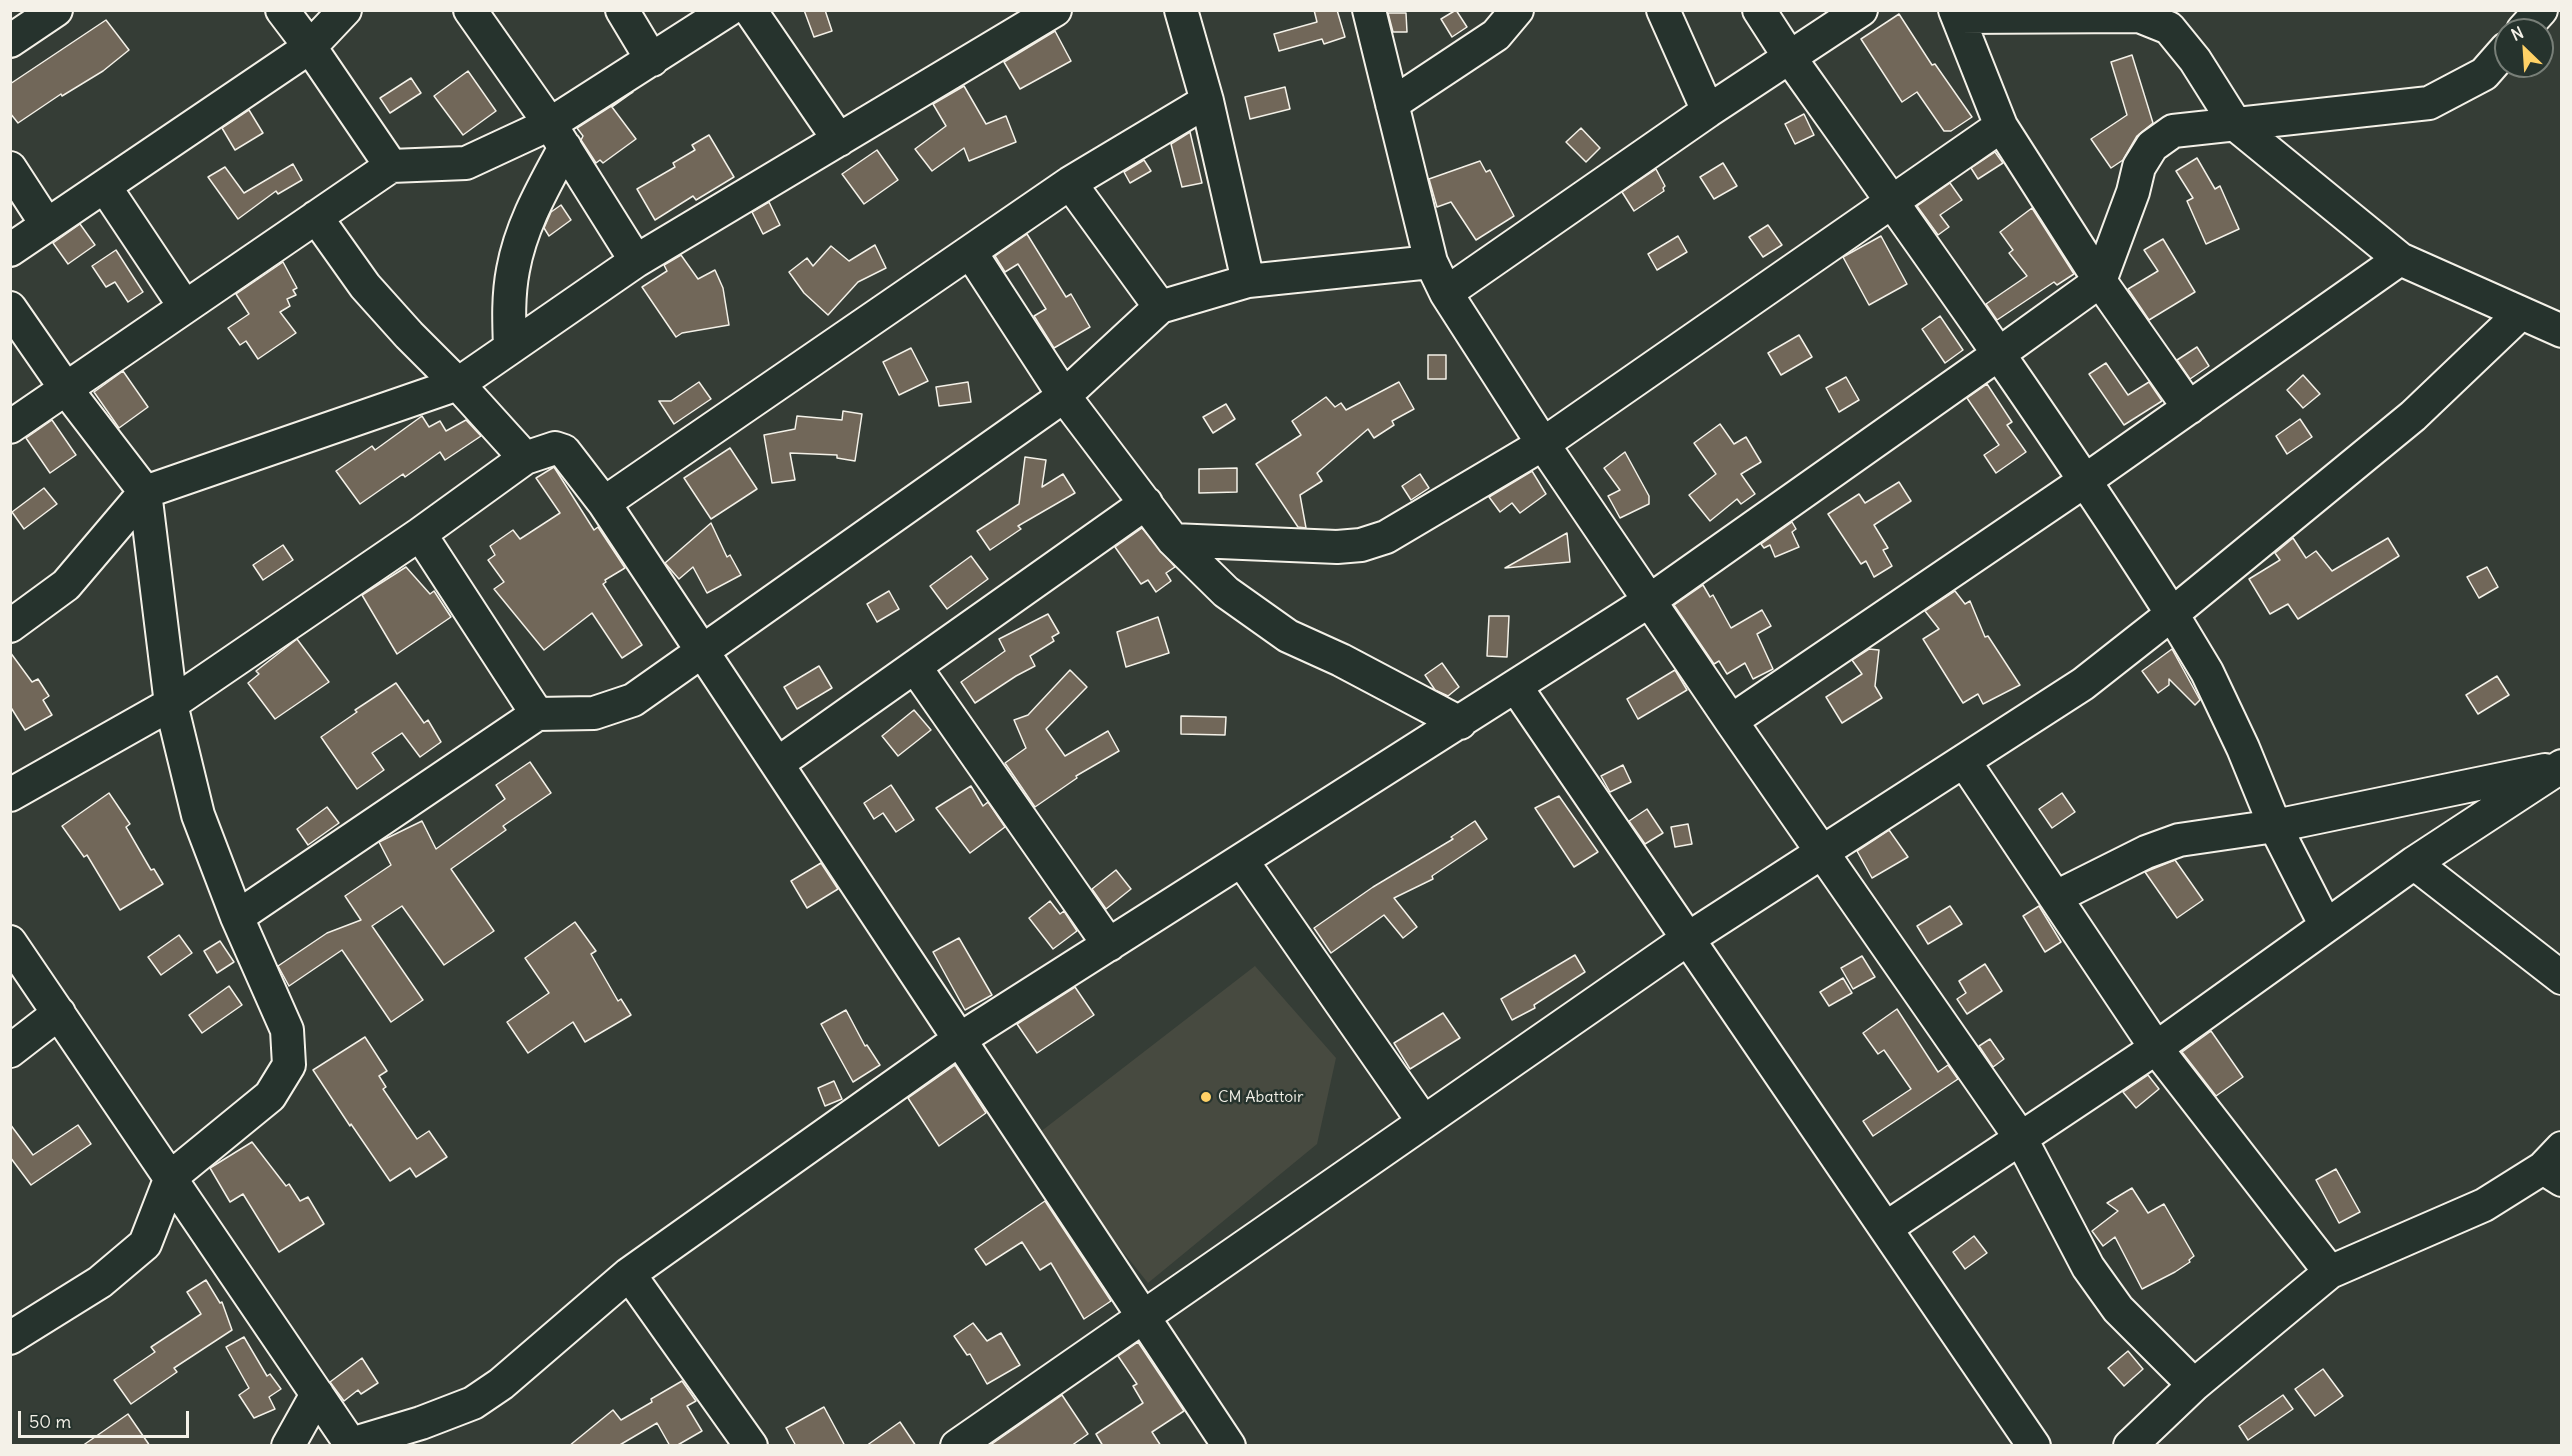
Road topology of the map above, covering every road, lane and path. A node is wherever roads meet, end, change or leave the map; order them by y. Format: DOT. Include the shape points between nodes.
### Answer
graph roads {
  1 [pos="56,10"];
  2 [pos="282,10"];
  3 [pos="345,10"];
  4 [pos="470,10"];
  5 [pos="622,10"];
  6 [pos="728,10"];
  7 [pos="750,10"];
  8 [pos="1055,10"];
  9 [pos="1181,10"];
  10 [pos="1369,10"];
  11 [pos="1518,10"];
  12 [pos="1663,10"];
  13 [pos="1759,10"];
  14 [pos="1861,10"];
  15 [pos="1957,14"];
  16 [pos="10,41"];
  17 [pos="310,47"];
  18 [pos="1790,58"];
  19 [pos="652,60"];
  20 [pos="2494,63"];
  21 [pos="1207,102"];
  22 [pos="1392,104"];
  23 [pos="1708,111"];
  24 [pos="2236,125"];
  25 [pos="2001,126"];
  26 [pos="557,135"];
  27 [pos="839,140"];
  28 [pos="391,166"];
  29 [pos="10,168"];
  30 [pos="1070,183"];
  31 [pos="105,187"];
  32 [pos="1892,201"];
  33 [pos="316,217"];
  34 [pos="47,225"];
  35 [pos="10,250"];
  36 [pos="971,253"];
  37 [pos="2400,259"];
  38 [pos="636,261"];
  39 [pos="1431,262"];
  40 [pos="1248,281"];
  41 [pos="2100,281"];
  42 [pos="1446,293"];
  43 [pos="185,307"];
  44 [pos="1160,307"];
  45 [pos="10,309"];
  46 [pos="2521,313"];
  47 [pos="2562,332"];
  48 [pos="510,348"];
  49 [pos="2000,353"];
  50 [pos="458,384"];
  51 [pos="66,389"];
  52 [pos="1064,396"];
  53 [pos="2189,408"];
  54 [pos="10,427"];
  55 [pos="1543,444"];
  56 [pos="525,458"];
  57 [pos="2086,480"];
  58 [pos="145,492"];
  59 [pos="604,503"];
  60 [pos="1146,503"];
  61 [pos="420,534"];
  62 [pos="1173,540"];
  63 [pos="1649,601"];
  64 [pos="2172,614"];
  65 [pos="10,626"];
  66 [pos="702,650"];
  67 [pos="915,667"];
  68 [pos="1516,687"];
  69 [pos="171,704"];
  70 [pos="537,714"];
  71 [pos="1731,721"];
  72 [pos="1460,723"];
  73 [pos="1964,761"];
  74 [pos="777,764"];
  75 [pos="2562,766"];
  76 [pos="10,795"];
  77 [pos="2275,826"];
  78 [pos="1821,852"];
  79 [pos="1242,861"];
  80 [pos="2414,863"];
  81 [pos="2056,897"];
  82 [pos="237,917"];
  83 [pos="2326,926"];
  84 [pos="1689,938"];
  85 [pos="10,942"];
  86 [pos="1109,945"];
  87 [pos="2562,978"];
  88 [pos="59,1013"];
  89 [pos="960,1039"];
  90 [pos="2156,1048"];
  91 [pos="10,1051"];
  92 [pos="1423,1121"];
  93 [pos="2019,1137"];
  94 [pos="2555,1165"];
  95 [pos="171,1177"];
  96 [pos="1886,1228"];
  97 [pos="2330,1272"];
  98 [pos="629,1274"];
  99 [pos="1143,1315"];
  100 [pos="10,1338"];
  101 [pos="2194,1385"];
  102 [pos="317,1394"];
  103 [pos="352,1445"];
  104 [pos="288,1446"];
  105 [pos="751,1446"];
  106 [pos="957,1446"];
  107 [pos="1229,1446"];
  108 [pos="2034,1446"];
  109 [pos="2130,1446"];
  1 -- 16 [label="street"];
  2 -- 17 [label="street"];
  3 -- 17 [label="street"];
  4 -- 26 [label="street"];
  5 -- 19 [label="street"];
  6 -- 19 [label="street"];
  7 -- 27 [label="street"];
  8 -- 27 [label="street"];
  9 -- 21 [label="street"];
  10 -- 22 [label="street"];
  11 -- 22 [label="street" via="1496,35"];
  12 -- 23 [label="street"];
  13 -- 18 [label="street"];
  14 -- 18 [label="street"];
  15 -- 24 [label="street" via="2139,16 2169,28 2195,60"];
  15 -- 25 [label="street"];
  17 -- 28 [label="street"];
  17 -- 31 [label="street"];
  18 -- 23 [label="street"];
  18 -- 32 [label="street"];
  19 -- 26 [label="street"];
  20 -- 24 [label="street" via="2484,74 2429,103"];
  21 -- 30 [label="street"];
  21 -- 40 [label="street"];
  22 -- 39 [label="street"];
  23 -- 42 [label="street"];
  24 -- 37 [label="street"];
  24 -- 41 [label="street" via="2173,131 2152,146 2139,167"];
  25 -- 32 [label="street"];
  25 -- 41 [label="street"];
  26 -- 28 [label="street" via="466,163"];
  26 -- 38 [label="street"];
  26 -- 48 [label="street" via="513,270 508,305"];
  27 -- 38 [label="street"];
  28 -- 33 [label="street"];
  29 -- 34 [label="street"];
  30 -- 36 [label="street"];
  30 -- 44 [label="street"];
  31 -- 34 [label="street"];
  31 -- 43 [label="street"];
  32 -- 49 [label="street"];
  32 -- 55 [label="street"];
  33 -- 43 [label="street"];
  33 -- 50 [label="street" via="364,286"];
  34 -- 35 [label="street"];
  36 -- 52 [label="street"];
  36 -- 59 [label="street"];
  37 -- 46 [label="street"];
  37 -- 53 [label="street"];
  38 -- 48 [label="street"];
  39 -- 40 [label="street"];
  39 -- 42 [label="street"];
  40 -- 44 [label="street"];
  41 -- 49 [label="street"];
  41 -- 53 [label="street"];
  42 -- 55 [label="street"];
  43 -- 51 [label="street"];
  44 -- 52 [label="street"];
  45 -- 51 [label="street"];
  46 -- 47 [label="street"];
  46 -- 64 [label="street" via="2413,416"];
  48 -- 50 [label="street"];
  49 -- 57 [label="street"];
  49 -- 63 [label="street"];
  50 -- 56 [label="street"];
  50 -- 58 [label="street"];
  51 -- 54 [label="street"];
  51 -- 58 [label="street"];
  52 -- 60 [label="street"];
  52 -- 66 [label="street"];
  53 -- 57 [label="street"];
  55 -- 62 [label="street" via="1386,537 1361,545"];
  55 -- 63 [label="street"];
  56 -- 59 [label="street" via="555,448 564,451"];
  56 -- 61 [label="street"];
  57 -- 64 [label="street"];
  57 -- 71 [label="street"];
  58 -- 65 [label="street" via="66,585"];
  58 -- 69 [label="street"];
  59 -- 66 [label="street"];
  60 -- 62 [label="street"];
  60 -- 67 [label="street"];
  61 -- 69 [label="street"];
  61 -- 70 [label="street"];
  62 -- 72 [label="street" via="1226,592 1288,636"];
  63 -- 68 [label="street"];
  63 -- 71 [label="street"];
  64 -- 73 [label="street" via="2083,684"];
  64 -- 77 [label="street" via="2207,672"];
  66 -- 70 [label="street" via="633,700 594,713"];
  66 -- 74 [label="street"];
  67 -- 74 [label="street"];
  67 -- 86 [label="street"];
  68 -- 72 [label="street"];
  68 -- 84 [label="street"];
  69 -- 76 [label="street"];
  69 -- 82 [label="street" via="198,815"];
  70 -- 82 [label="street"];
  71 -- 78 [label="street"];
  72 -- 79 [label="street"];
  73 -- 78 [label="street"];
  73 -- 81 [label="street"];
  74 -- 89 [label="street"];
  75 -- 77 [label="street"];
  75 -- 80 [label="street"];
  77 -- 81 [label="street" via="2163,845"];
  77 -- 83 [label="street"];
  78 -- 84 [label="street"];
  78 -- 93 [label="street"];
  79 -- 86 [label="street"];
  79 -- 92 [label="street"];
  80 -- 83 [label="street"];
  80 -- 87 [label="street"];
  81 -- 90 [label="street"];
  82 -- 95 [label="street" via="287,1030 289,1065 270,1096"];
  83 -- 90 [label="street"];
  84 -- 92 [label="street"];
  84 -- 96 [label="street"];
  85 -- 88 [label="street"];
  86 -- 89 [label="street"];
  88 -- 91 [label="street"];
  88 -- 95 [label="street"];
  89 -- 98 [label="street"];
  89 -- 99 [label="street"];
  90 -- 93 [label="street"];
  90 -- 97 [label="street"];
  92 -- 99 [label="street"];
  93 -- 96 [label="street"];
  93 -- 101 [label="street" via="2088,1267 2118,1309"];
  94 -- 97 [label="street" via="2484,1204"];
  95 -- 100 [label="street" via="145,1244 100,1282"];
  95 -- 102 [label="street"];
  96 -- 108 [label="street"];
  97 -- 101 [label="street"];
  98 -- 103 [label="street" via="501,1384 473,1403"];
  98 -- 105 [label="street"];
  99 -- 106 [label="street"];
  99 -- 107 [label="street"];
  101 -- 109 [label="street"];
  102 -- 103 [label="street"];
  102 -- 104 [label="street"];
}
